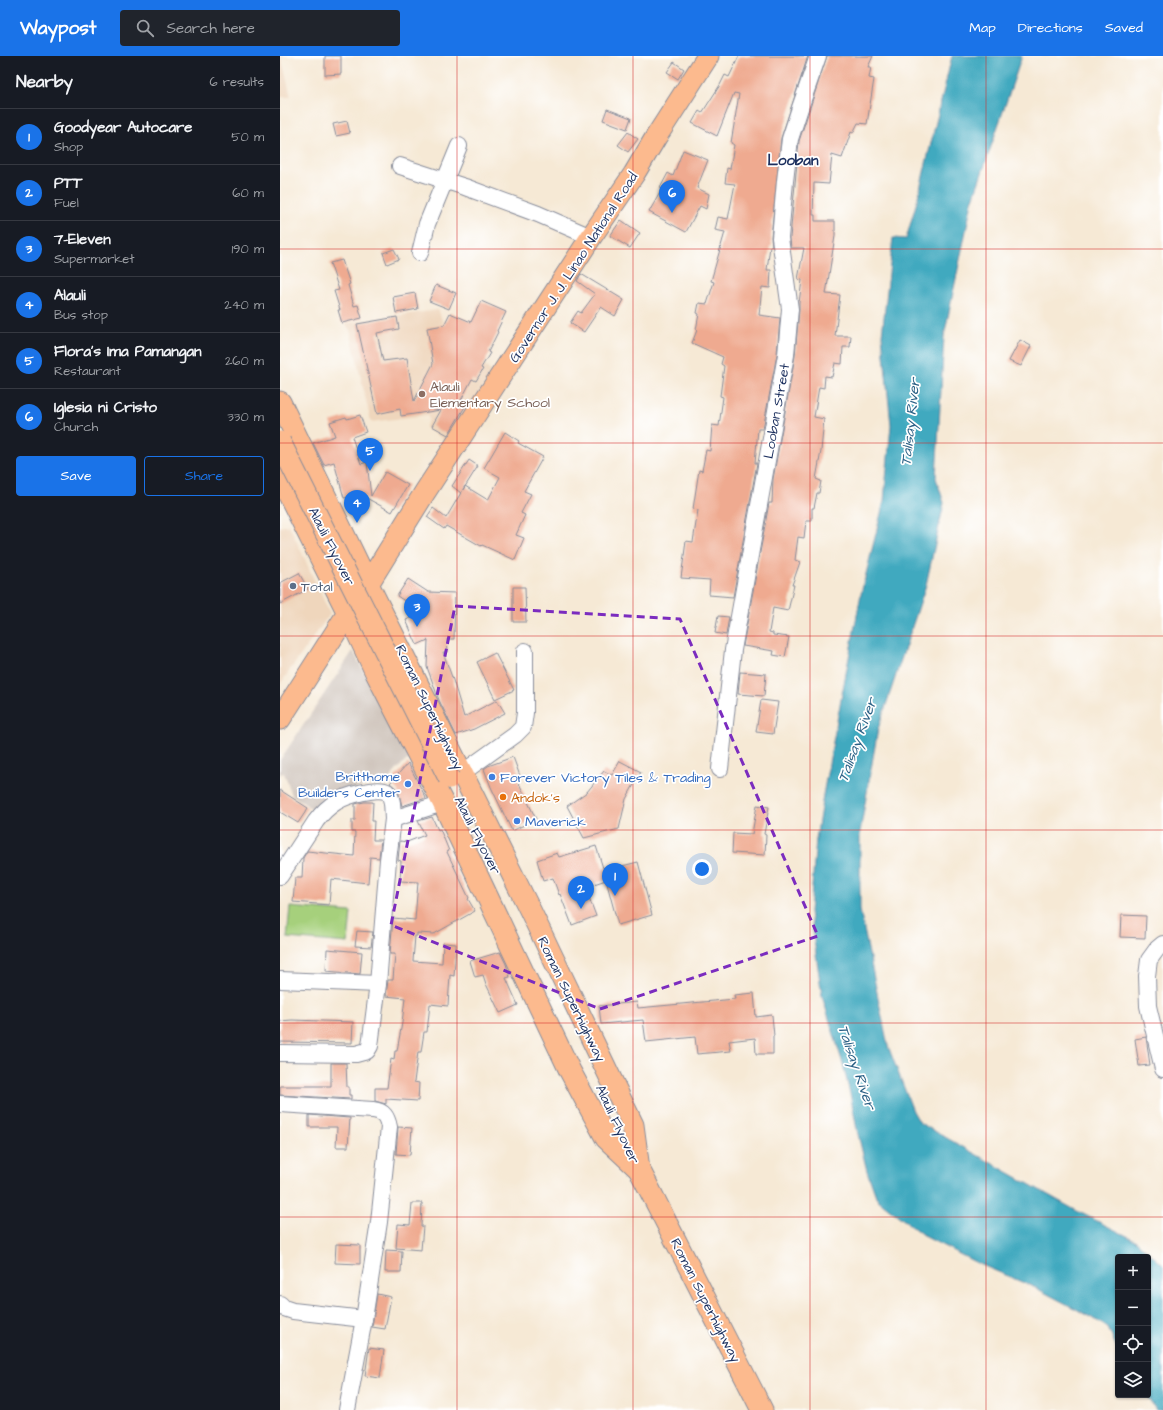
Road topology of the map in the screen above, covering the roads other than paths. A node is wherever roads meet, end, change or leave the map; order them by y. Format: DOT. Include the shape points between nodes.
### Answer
graph roads {
  1 [pos="708,56"];
  2 [pos="818,56"];
  3 [pos="459,146"];
  4 [pos="400,166"];
  5 [pos="445,181"];
  6 [pos="591,237"];
  7 [pos="420,253"];
  8 [pos="280,402"];
  9 [pos="280,442"];
  10 [pos="280,466"];
  11 [pos="280,477"];
  12 [pos="368,584"];
  13 [pos="348,613"];
  14 [pos="525,651"];
  15 [pos="280,719"];
  16 [pos="720,769"];
  17 [pos="451,777"];
  18 [pos="443,803"];
  19 [pos="393,819"];
  20 [pos="280,876"];
  21 [pos="1163,944"];
  22 [pos="280,980"];
  23 [pos="378,984"];
  24 [pos="280,1053"];
  25 [pos="1163,1069"];
  26 [pos="280,1104"];
  27 [pos="639,1169"];
  28 [pos="280,1304"];
  29 [pos="364,1319"];
  30 [pos="347,1410"];
  31 [pos="762,1410"];
  1 -- 6 [label="main road, Governor J. J. Linao National Road"];
  2 -- 16 [label="street, Looban Street" via="790,139 780,238 790,309 786,355 733,650"];
  3 -- 5 [label="street"];
  4 -- 5 [label="street"];
  5 -- 6 [label="street" via="538,214"];
  5 -- 7 [label="street" via="427,224"];
  6 -- 12 [label="main road, Governor J. J. Linao National Road"];
  8 -- 12 [label="main road, Roman Superhighway"];
  9 -- 17 [label="main road, Alauli Flyover, bridge"];
  10 -- 17 [label="main road, Alauli Flyover" via="334,576"];
  11 -- 13 [label="main road, Roman Superhighway"];
  12 -- 13 [label="main road, Governor J. J. Linao National Road"];
  12 -- 17 [label="main road, Roman Superhighway"];
  13 -- 15 [label="main road, Governor J. J. Linao National Road"];
  13 -- 18 [label="main road, Roman Superhighway"];
  14 -- 17 [label="street" via="523,726 515,735"];
  17 -- 27 [label="main road, Alauli Flyover" via="623,1130"];
  18 -- 19 [label="street"];
  18 -- 27 [label="main road, Roman Superhighway" via="573,1078 606,1138"];
  19 -- 20 [label="street" via="390,796 386,792 371,791 338,801 316,821"];
  19 -- 23 [label="street"];
  21 -- 25 [label="street" via="1149,960 1147,976 1148,1006"];
  22 -- 23 [label="street"];
  23 -- 24 [label="street" via="371,1042 367,1051 356,1054"];
  26 -- 29 [label="street" via="379,1110 387,1119 379,1222"];
  27 -- 31 [label="main road, Roman Superhighway"];
  28 -- 29 [label="street" via="293,1311"];
  29 -- 30 [label="street"];
}
